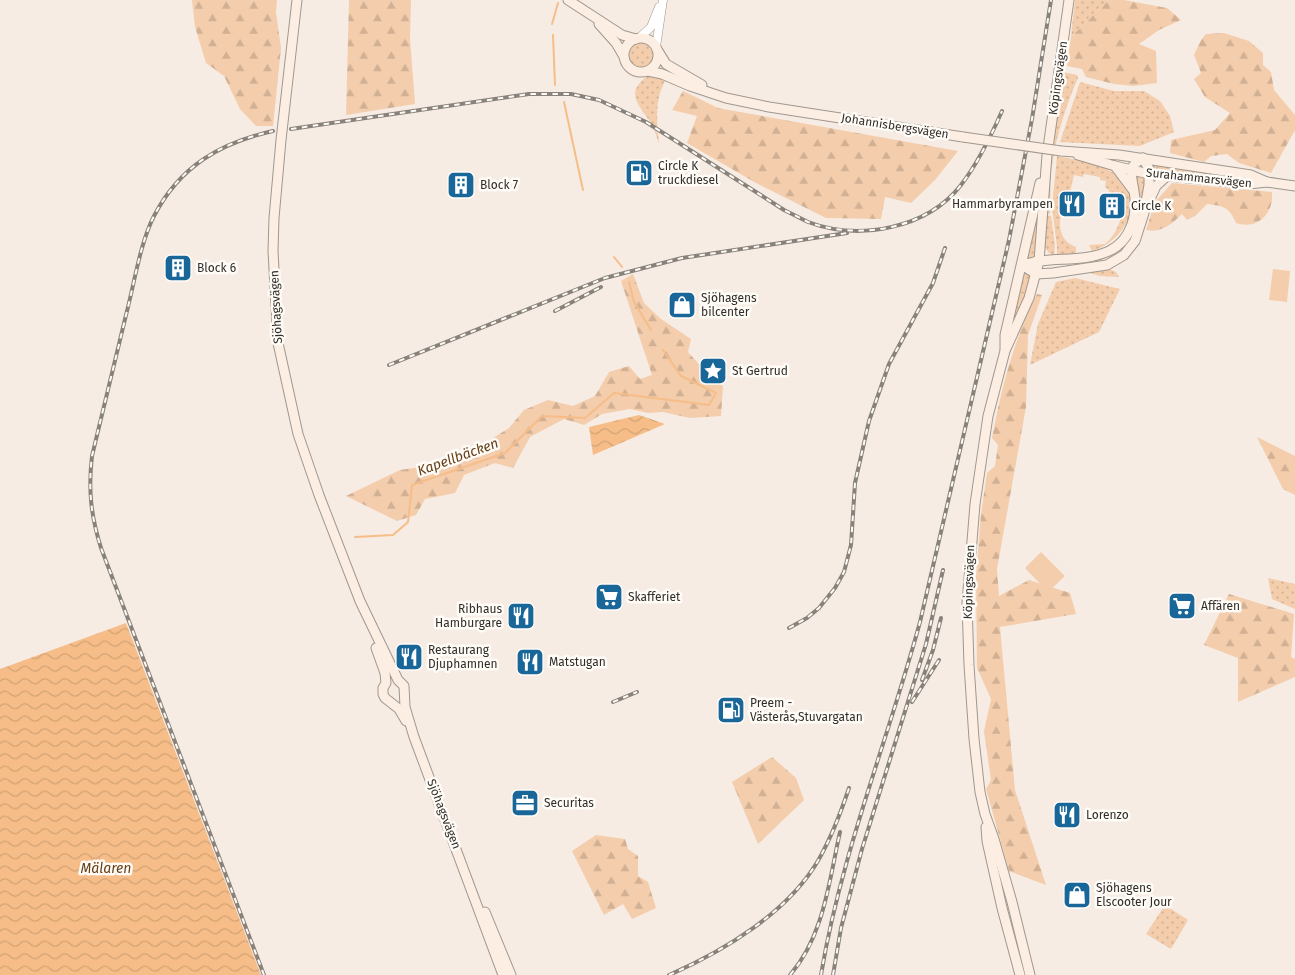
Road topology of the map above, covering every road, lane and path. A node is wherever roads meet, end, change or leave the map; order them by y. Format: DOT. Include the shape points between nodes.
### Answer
graph roads {
  1 [pos="297,0"];
  2 [pos="568,0"];
  3 [pos="662,0"];
  4 [pos="1069,0"];
  5 [pos="592,17"];
  6 [pos="638,38"];
  7 [pos="657,48"];
  8 [pos="624,55"];
  9 [pos="648,71"];
  10 [pos="726,98"];
  11 [pos="1062,151"];
  12 [pos="1047,155"];
  13 [pos="1143,158"];
  14 [pos="1115,166"];
  15 [pos="1131,170"];
  16 [pos="1149,174"];
  17 [pos="1167,176"];
  18 [pos="1267,182"];
  19 [pos="1295,186"];
  20 [pos="1135,193"];
  21 [pos="1144,214"];
  22 [pos="1040,247"];
  23 [pos="1112,249"];
  24 [pos="1118,259"];
  25 [pos="1053,260"];
  26 [pos="1039,261"];
  27 [pos="1083,263"];
  28 [pos="1022,266"];
  29 [pos="1053,273"];
  30 [pos="1036,274"];
  31 [pos="1029,298"];
  32 [pos="1005,352"];
  33 [pos="360,601"];
  34 [pos="398,680"];
  35 [pos="386,683"];
  36 [pos="404,696"];
  37 [pos="391,702"];
  38 [pos="414,737"];
  39 [pos="985,814"];
  40 [pos="473,892"];
  41 [pos="503,975"];
  42 [pos="511,975"];
  43 [pos="1020,975"];
  44 [pos="1030,975"];
  1 -- 33 [label="main road, Sjöhagsvägen" via="274,218 278,342 298,434"];
  2 -- 5 [label="main road"];
  3 -- 6 [label="street" via="651,27"];
  3 -- 7 [label="street"];
  4 -- 12 [label="main road, Köpingsvägen"];
  5 -- 6 [label="main road" via="622,34"];
  5 -- 8 [label="main road"];
  6 -- 7 [label="main road" via="650,41"];
  6 -- 8 [label="main road" via="628,44"];
  7 -- 9 [label="main road" via="657,62"];
  7 -- 10 [label="main road, Johannisbergsvägen" via="666,64"];
  8 -- 9 [label="main road" via="632,70"];
  9 -- 10 [label="main road, Johannisbergsvägen"];
  10 -- 11 [label="main road, Johannisbergsvägen, bridge"];
  11 -- 13 [label="main road, Johannisbergsvägen"];
  11 -- 14 [label="main road, Johannisbergsvägen"];
  12 -- 22 [label="main road, Köpingsvägen"];
  12 -- 28 [label="main road, Köpingsvägen"];
  13 -- 15 [label="main road"];
  13 -- 16 [label="main road"];
  13 -- 18 [label="main road, Surahammarsvägen" via="1251,175"];
  14 -- 15 [label="main road, Johannisbergsvägen"];
  14 -- 20 [label="main road"];
  15 -- 16 [label="main road, Surahammarsvägen"];
  15 -- 20 [label="main road"];
  16 -- 17 [label="main road, Surahammarsvägen"];
  16 -- 21 [label="main road"];
  17 -- 18 [label="main road, Surahammarsvägen" via="1249,184"];
  17 -- 21 [label="main road" via="1156,186"];
  18 -- 19 [label="main road, Surahammarsvägen"];
  20 -- 23 [label="main road" via="1134,219 1125,237"];
  21 -- 24 [label="main road" via="1135,241"];
  22 -- 25 [label="main road"];
  22 -- 26 [label="main road, Köpingsvägen"];
  23 -- 24 [label="main road"];
  23 -- 27 [label="main road"];
  24 -- 27 [label="main road" via="1108,265"];
  25 -- 26 [label="main road"];
  25 -- 27 [label="main road"];
  26 -- 28 [label="main road"];
  26 -- 30 [label="main road, Köpingsvägen"];
  27 -- 29 [label="main road"];
  28 -- 30 [label="main road"];
  28 -- 32 [label="main road, Köpingsvägen" via="1005,335"];
  29 -- 30 [label="main road"];
  29 -- 31 [label="main road" via="1041,280"];
  30 -- 31 [label="main road, Köpingsvägen"];
  31 -- 32 [label="main road, Köpingsvägen"];
  32 -- 39 [label="main road, Köpingsvägen" via="988,416 977,484 968,603 974,739"];
  33 -- 34 [label="main road, Sjöhagsvägen"];
  33 -- 35 [label="main road, Sjöhagsvägen"];
  34 -- 35 [label="main road"];
  34 -- 36 [label="main road, Sjöhagsvägen" via="404,686"];
  35 -- 37 [label="main road, Sjöhagsvägen" via="383,694"];
  36 -- 37 [label="main road"];
  36 -- 38 [label="main road, Sjöhagsvägen"];
  37 -- 38 [label="main road, Sjöhagsvägen" via="399,709"];
  38 -- 40 [label="main road, Sjöhagsvägen"];
  39 -- 43 [label="main road, Köpingsvägen" via="987,841"];
  39 -- 44 [label="main road, Köpingsvägen" via="1008,884"];
  40 -- 41 [label="main road, Sjöhagsvägen"];
  40 -- 42 [label="main road, Sjöhagsvägen"];
}
